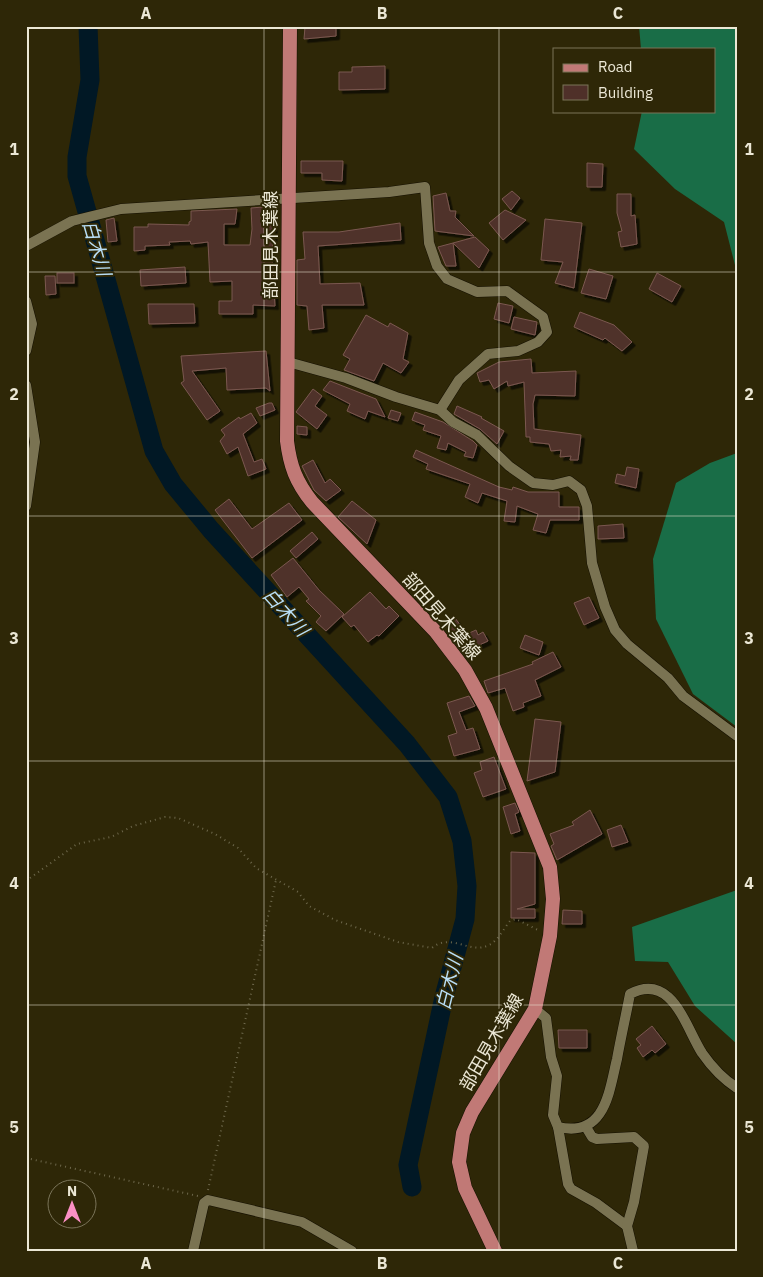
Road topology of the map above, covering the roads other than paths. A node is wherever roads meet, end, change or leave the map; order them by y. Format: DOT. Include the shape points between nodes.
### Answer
graph roads {
  1 [pos="290,26"];
  2 [pos="288,200"];
  3 [pos="26,246"];
  4 [pos="26,300"];
  5 [pos="26,351"];
  6 [pos="288,362"];
  7 [pos="26,385"];
  8 [pos="440,410"];
  9 [pos="26,506"];
  10 [pos="737,736"];
  11 [pos="535,1010"];
  12 [pos="737,1088"];
  13 [pos="558,1127"];
  14 [pos="586,1127"];
  15 [pos="627,1226"];
  16 [pos="193,1251"];
  17 [pos="352,1251"];
  18 [pos="495,1251"];
  19 [pos="633,1251"];
  1 -- 2 [label="main road, 部田見木葉線"];
  2 -- 3 [label="street" via="121,209 72,221"];
  2 -- 6 [label="main road, 部田見木葉線"];
  2 -- 8 [label="street" via="425,187 429,243 437,266 447,279 477,292 507,291 543,317 548,332 538,342 518,351 488,354 460,380"];
  4 -- 5 [label="street" via="32,324"];
  6 -- 8 [label="street"];
  6 -- 11 [label="main road, 部田見木葉線" via="287,441 289,464 298,484 436,632 465,670 486,708 550,867 553,899 550,936"];
  7 -- 9 [label="street" via="36,442"];
  8 -- 10 [label="street" via="453,422 477,435 509,466 533,482 553,485 569,481 581,490 588,506 592,564 615,630 683,696"];
  11 -- 13 [label="street" via="546,1018 557,1076 553,1115"];
  11 -- 18 [label="main road, 部田見木葉線" via="472,1112 463,1133 459,1162 465,1188"];
  12 -- 14 [label="street" via="724,1080 701,1052 691,1029 672,1002 657,989 643,987 630,994 607,1102"];
  13 -- 14 [label="street" via="571,1130"];
  13 -- 15 [label="street" via="571,1189"];
  14 -- 15 [label="street" via="597,1139 634,1137 644,1146"];
  15 -- 19 [label="street"];
  16 -- 17 [label="street" via="206,1200 302,1222"];
}
